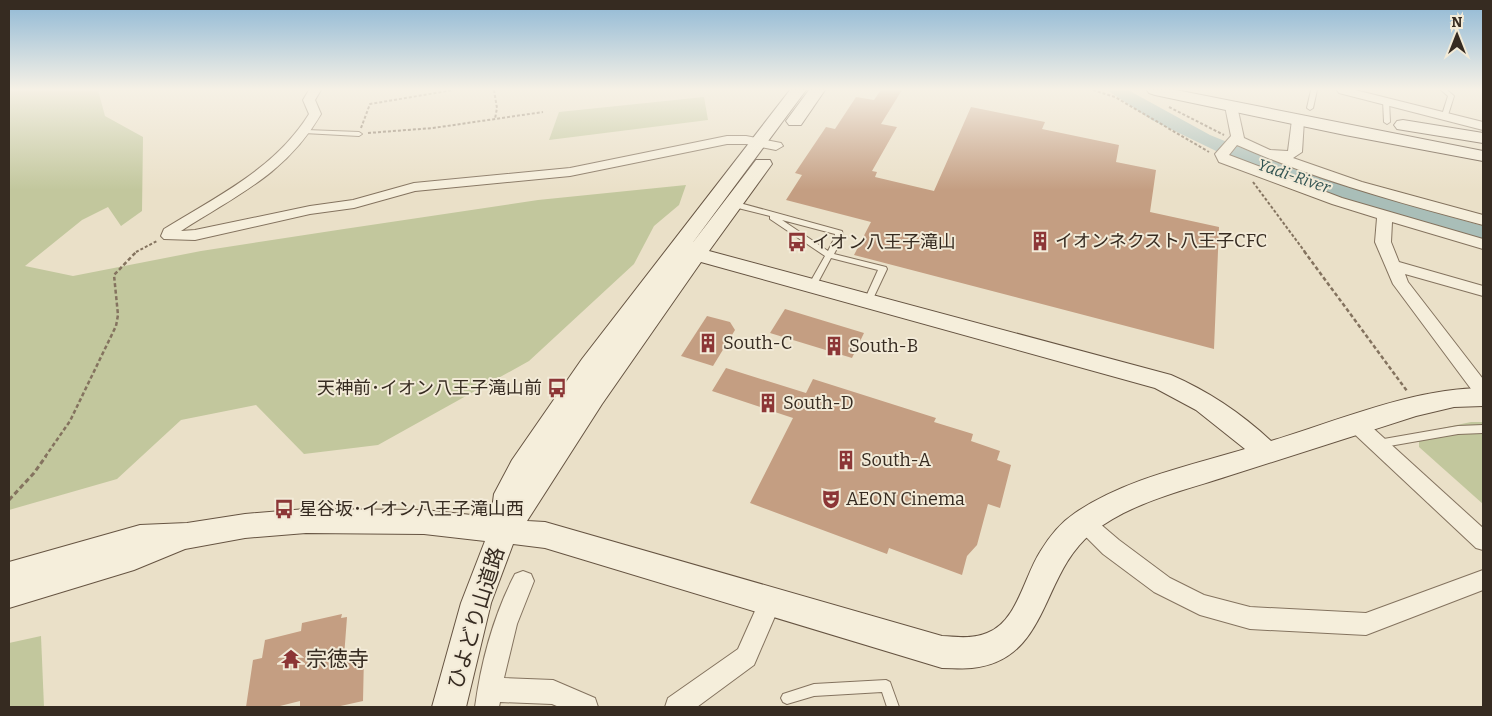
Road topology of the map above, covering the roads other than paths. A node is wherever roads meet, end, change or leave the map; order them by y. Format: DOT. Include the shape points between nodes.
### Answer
graph roads {
  1 [pos="310,123"];
  2 [pos="779,123"];
  3 [pos="787,123"];
  4 [pos="1239,123"];
  5 [pos="1302,123"];
  6 [pos="1344,123"];
  7 [pos="1396,123"];
  8 [pos="306,132"];
  9 [pos="359,134"];
  10 [pos="1483,138"];
  11 [pos="1234,140"];
  12 [pos="768,144"];
  13 [pos="1268,155"];
  14 [pos="1483,156"];
  15 [pos="733,204"];
  16 [pos="766,213"];
  17 [pos="1385,215"];
  18 [pos="1483,220"];
  19 [pos="1483,244"];
  20 [pos="687,252"];
  21 [pos="829,255"];
  22 [pos="1392,265"];
  23 [pos="812,286"];
  24 [pos="1483,291"];
  25 [pos="868,301"];
  26 [pos="1483,392"];
  27 [pos="1483,397"];
  28 [pos="1356,424"];
  29 [pos="1483,429"];
  30 [pos="1378,444"];
  31 [pos="1266,453"];
  32 [pos="1085,523"];
  33 [pos="504,529"];
  34 [pos="187,536"];
  35 [pos="1483,541"];
  36 [pos="9,575"];
  37 [pos="1483,580"];
  38 [pos="523,581"];
  39 [pos="9,594"];
  40 [pos="771,600"];
  41 [pos="489,698"];
  42 [pos="787,698"];
  43 [pos="449,707"];
  44 [pos="586,707"];
  45 [pos="677,707"];
  46 [pos="893,707"];
  1 -- 8 [label="street"];
  2 -- 12 [label="street"];
  3 -- 12 [label="street"];
  4 -- 11 [label="street" via="1238,137"];
  5 -- 13 [label="street" via="1295,152"];
  6 -- 14 [label="street"];
  7 -- 10 [label="street"];
  8 -- 9 [label="lane"];
  8 -- 12 [label="street" via="263,172 170,232 169,236 195,235 310,210 354,204 414,187 570,172 734,139"];
  11 -- 13 [label="street"];
  11 -- 17 [label="street" via="1218,157 1273,179"];
  12 -- 15 [label="street"];
  12 -- 20 [label="street"];
  13 -- 18 [label="street"];
  15 -- 16 [label="lane"];
  15 -- 20 [label="street"];
  16 -- 21 [label="lane"];
  16 -- 21 [label="lane" via="838,233"];
  17 -- 19 [label="street"];
  17 -- 22 [label="street" via="1383,242"];
  20 -- 23 [label="street"];
  20 -- 33 [label="street, ひよどり山道路" via="590,366 539,439 508,494"];
  21 -- 23 [label="lane"];
  21 -- 25 [label="lane" via="883,269"];
  22 -- 24 [label="street"];
  22 -- 26 [label="street" via="1410,296"];
  23 -- 25 [label="street"];
  25 -- 31 [label="street" via="1162,381 1223,414"];
  27 -- 28 [label="street" via="1438,401"];
  28 -- 30 [label="street"];
  28 -- 31 [label="street"];
  29 -- 30 [label="lane" via="1458,430"];
  30 -- 35 [label="street"];
  31 -- 32 [label="street" via="1121,501"];
  32 -- 37 [label="street" via="1162,586 1200,604 1250,618 1366,624"];
  32 -- 40 [label="street" via="1065,540 1046,565 1019,629 1010,639 987,650 963,654 942,652"];
  33 -- 34 [label="street" via="346,520 245,526"];
  33 -- 40 [label="street" via="545,535"];
  33 -- 43 [label="street, ひよどり山道路" via="476,603"];
  34 -- 36 [label="street" via="140,538"];
  34 -- 39 [label="street" via="143,555"];
  38 -- 41 [label="street" via="517,591"];
  40 -- 45 [label="street" via="746,657"];
  41 -- 44 [label="street" via="553,692"];
  42 -- 46 [label="lane" via="814,690 886,686"];
}
